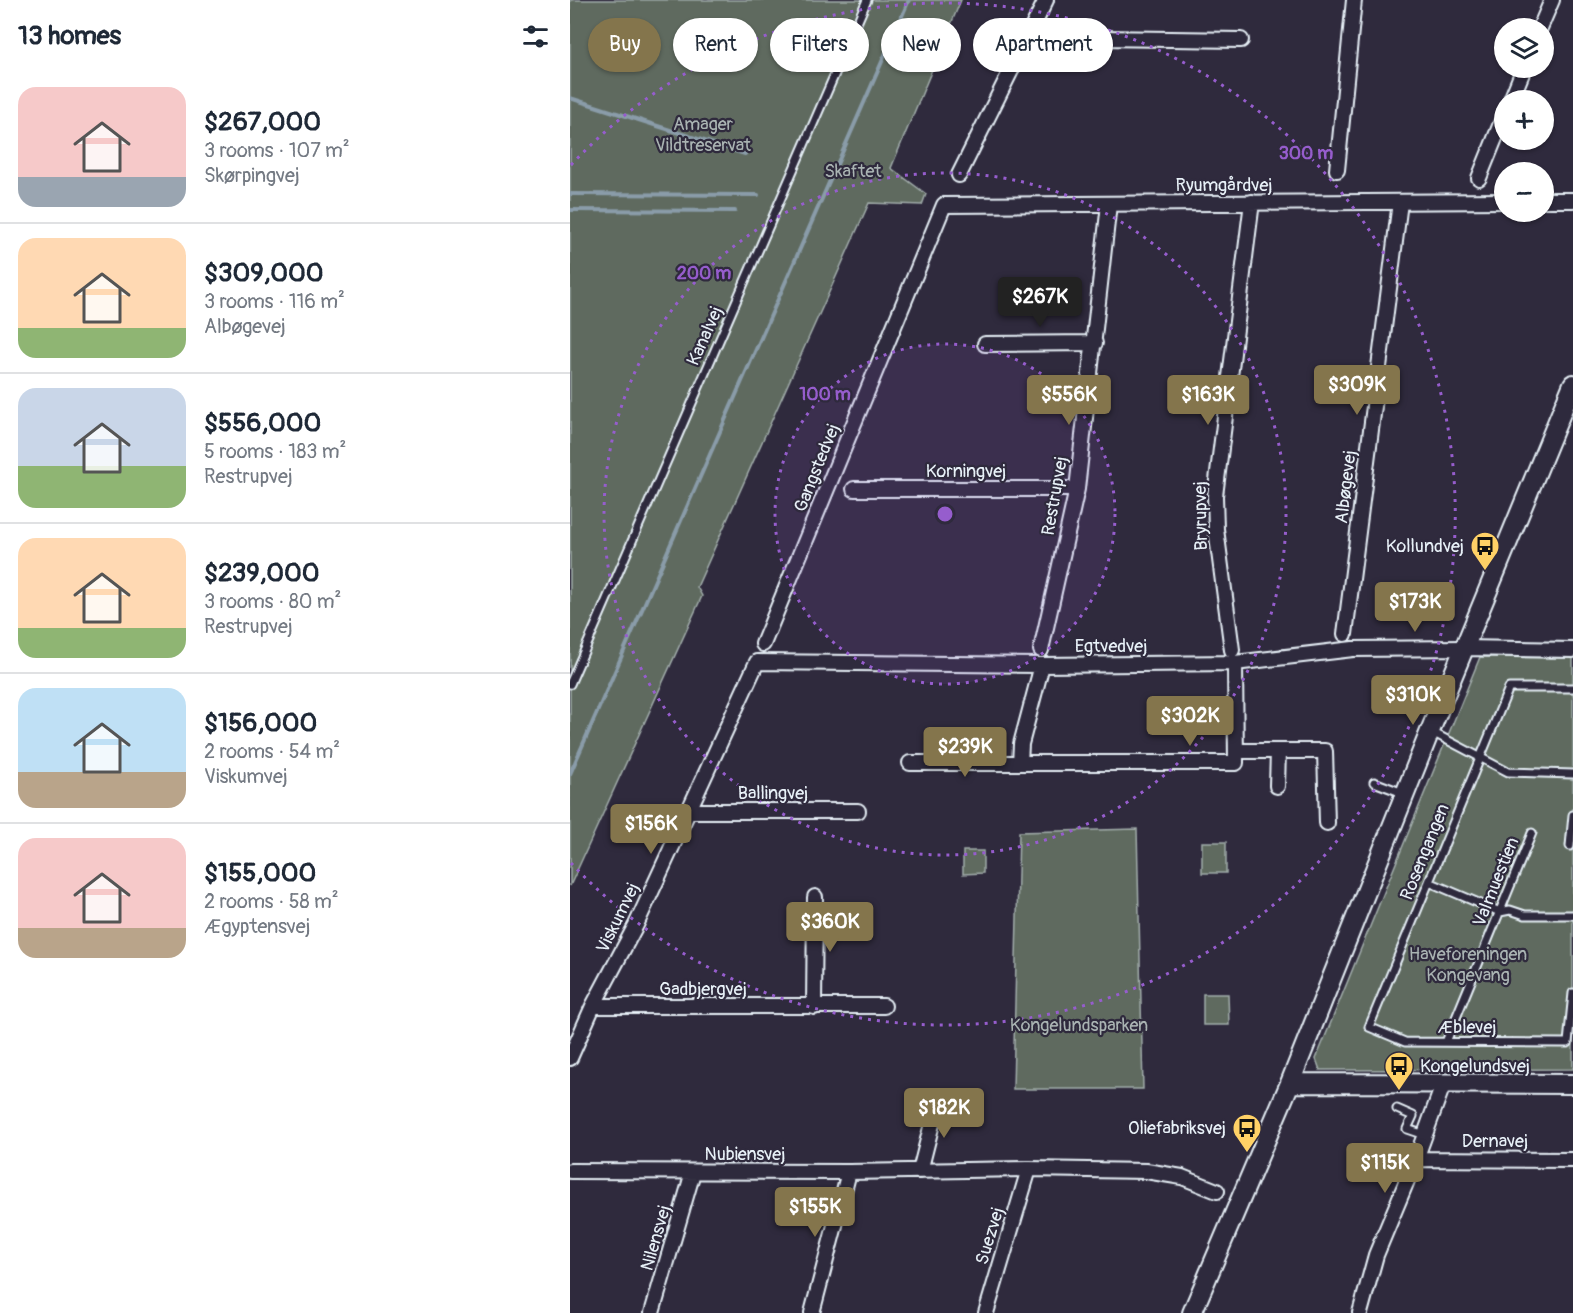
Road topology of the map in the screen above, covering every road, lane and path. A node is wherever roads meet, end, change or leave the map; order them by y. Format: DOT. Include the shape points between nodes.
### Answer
graph roads {
  1 [pos="867,0"];
  2 [pos="1047,0"];
  3 [pos="1354,0"];
  4 [pos="1552,0"];
  5 [pos="1038,18"];
  6 [pos="1544,18"];
  7 [pos="1113,38"];
  8 [pos="1241,40"];
  9 [pos="1011,72"];
  10 [pos="1494,141"];
  11 [pos="1336,170"];
  12 [pos="959,176"];
  13 [pos="1479,178"];
  14 [pos="1554,200"];
  15 [pos="1573,200"];
  16 [pos="1494,201"];
  17 [pos="1252,202"];
  18 [pos="1400,202"];
  19 [pos="1109,204"];
  20 [pos="944,205"];
  21 [pos="1095,343"];
  22 [pos="985,344"];
  23 [pos="1573,384"];
  24 [pos="854,489"];
  25 [pos="1077,489"];
  26 [pos="1345,634"];
  27 [pos="763,644"];
  28 [pos="1465,648"];
  29 [pos="1041,650"];
  30 [pos="1573,650"];
  31 [pos="1234,657"];
  32 [pos="757,662"];
  33 [pos="1042,664"];
  34 [pos="570,684"];
  35 [pos="1573,688"];
  36 [pos="1430,731"];
  37 [pos="1236,751"];
  38 [pos="1278,751"];
  39 [pos="1480,758"];
  40 [pos="910,762"];
  41 [pos="1020,763"];
  42 [pos="1573,774"];
  43 [pos="1374,782"];
  44 [pos="1277,786"];
  45 [pos="1405,794"];
  46 [pos="688,811"];
  47 [pos="858,811"];
  48 [pos="1573,815"];
  49 [pos="1328,823"];
  50 [pos="1532,832"];
  51 [pos="1570,846"];
  52 [pos="1429,882"];
  53 [pos="815,897"];
  54 [pos="1500,912"];
  55 [pos="1573,915"];
  56 [pos="1573,993"];
  57 [pos="593,1006"];
  58 [pos="884,1006"];
  59 [pos="814,1007"];
  60 [pos="1369,1027"];
  61 [pos="1446,1042"];
  62 [pos="570,1059"];
  63 [pos="1290,1083"];
  64 [pos="1573,1084"];
  65 [pos="1443,1085"];
  66 [pos="938,1100"];
  67 [pos="1397,1109"];
  68 [pos="1425,1135"];
  69 [pos="1416,1159"];
  70 [pos="1573,1160"];
  71 [pos="1029,1169"];
  72 [pos="570,1171"];
  73 [pos="920,1171"];
  74 [pos="693,1172"];
  75 [pos="849,1172"];
  76 [pos="1217,1191"];
  77 [pos="652,1313"];
  78 [pos="812,1313"];
  79 [pos="986,1313"];
  80 [pos="1192,1313"];
  81 [pos="1360,1313"];
  1 -- 34 [label="lane, Kanalvej"];
  2 -- 5 [label="street"];
  3 -- 11 [label="street"];
  4 -- 6 [label="street"];
  7 -- 8 [label="street"];
  9 -- 12 [label="street"];
  10 -- 13 [label="street"];
  14 -- 15 [label="street"];
  16 -- 18 [label="street, Ryumgårdvej"];
  17 -- 18 [label="street, Ryumgårdvej"];
  17 -- 19 [label="street, Ryumgårdvej"];
  17 -- 31 [label="street, Bryrupvej" via="1215,496"];
  18 -- 26 [label="street, Albøgevej"];
  19 -- 20 [label="street, Ryumgårdvej"];
  19 -- 21 [label="street, Restrupvej"];
  20 -- 27 [label="street, Gangstedvej"];
  21 -- 22 [label="street"];
  21 -- 25 [label="street, Restrupvej"];
  23 -- 28 [label="street"];
  24 -- 25 [label="street, Korningvej"];
  25 -- 29 [label="street, Restrupvej"];
  28 -- 30 [label="street"];
  28 -- 31 [label="street, Egtvedvej" via="1335,650"];
  28 -- 36 [label="street"];
  31 -- 33 [label="street, Egtvedvej"];
  31 -- 37 [label="street, Bryrupvej"];
  32 -- 33 [label="street, Egtvedvej"];
  32 -- 46 [label="street, Viskumvej"];
  33 -- 41 [label="street" via="1021,744"];
  35 -- 39 [label="lane, Rosengangen" via="1509,688"];
  36 -- 39 [label="lane"];
  36 -- 45 [label="street"];
  37 -- 38 [label="street"];
  37 -- 41 [label="street" via="1236,763"];
  38 -- 44 [label="street"];
  38 -- 49 [label="street" via="1325,751"];
  39 -- 42 [label="lane" via="1508,772"];
  39 -- 52 [label="lane, Rosengangen"];
  40 -- 41 [label="street"];
  43 -- 45 [label="lane"];
  45 -- 63 [label="street"];
  46 -- 47 [label="street, Ballingvej"];
  46 -- 57 [label="street, Viskumvej" via="636,925"];
  48 -- 51 [label="lane"];
  50 -- 54 [label="lane, Valmuestien"];
  52 -- 54 [label="lane"];
  52 -- 60 [label="lane, Rosengangen"];
  53 -- 59 [label="street"];
  54 -- 55 [label="lane"];
  54 -- 61 [label="lane, Valmuestien"];
  56 -- 61 [label="lane, Æblevej" via="1568,1042"];
  57 -- 59 [label="street, Gadbjergvej"];
  57 -- 62 [label="street, Viskumvej"];
  58 -- 59 [label="street, Gadbjergvej"];
  60 -- 61 [label="lane, Æblevej" via="1405,1042"];
  63 -- 65 [label="street"];
  63 -- 80 [label="street"];
  64 -- 65 [label="street"];
  65 -- 68 [label="street"];
  66 -- 73 [label="street"];
  67 -- 68 [label="lane" via="1413,1116 1407,1129"];
  68 -- 69 [label="street"];
  69 -- 70 [label="street, Dernavej"];
  69 -- 81 [label="street" via="1376,1255"];
  71 -- 73 [label="street, Nubiensvej"];
  71 -- 76 [label="street, Nubiensvej" via="1164,1173"];
  71 -- 79 [label="street, Suezvej"];
  72 -- 74 [label="street, Nubiensvej"];
  73 -- 75 [label="street, Nubiensvej"];
  74 -- 75 [label="street, Nubiensvej"];
  74 -- 77 [label="street, Nilensvej"];
  75 -- 78 [label="street"];
}
